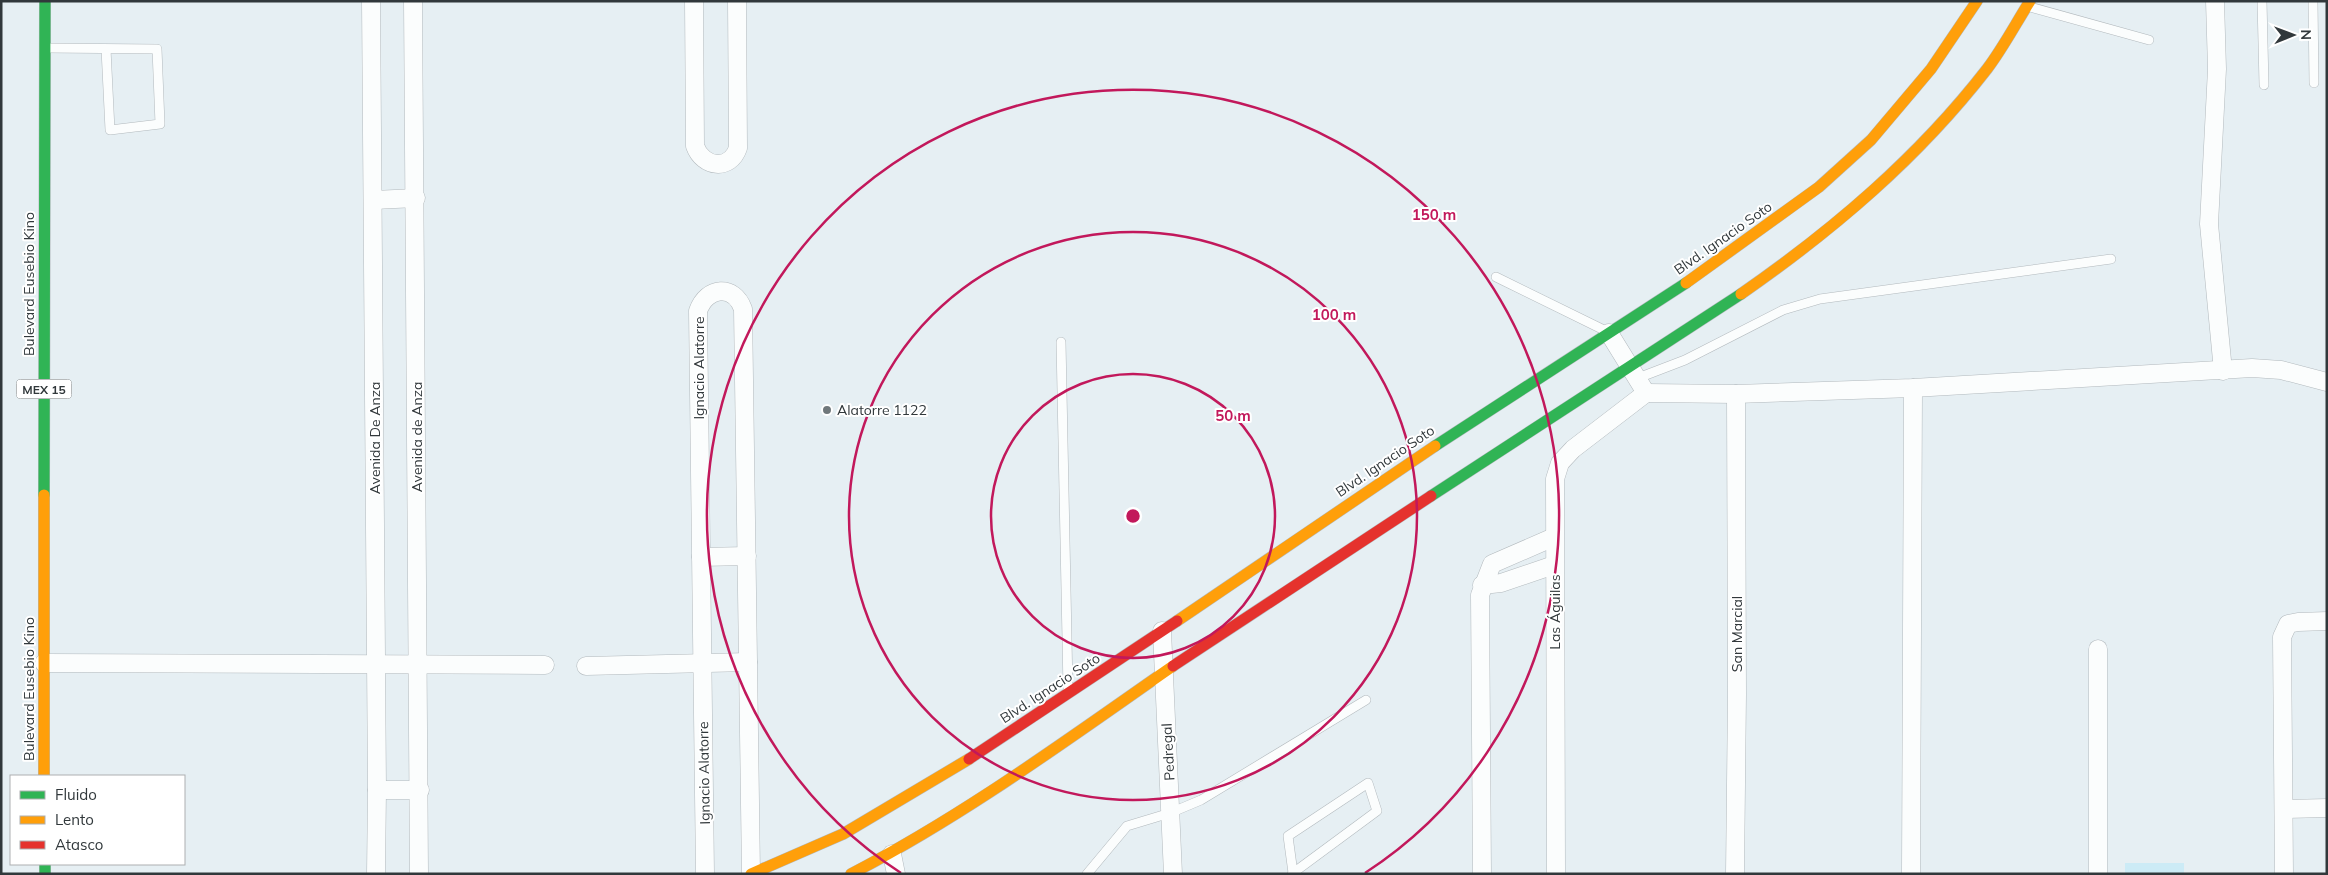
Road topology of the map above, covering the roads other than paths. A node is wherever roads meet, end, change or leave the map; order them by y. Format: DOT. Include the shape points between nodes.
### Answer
graph roads {
  1 [pos="45,1"];
  2 [pos="371,1"];
  3 [pos="413,1"];
  4 [pos="694,1"];
  5 [pos="738,1"];
  6 [pos="1977,1"];
  7 [pos="2215,1"];
  8 [pos="2262,1"];
  9 [pos="2313,1"];
  10 [pos="2029,4"];
  11 [pos="2149,40"];
  12 [pos="45,48"];
  13 [pos="106,49"];
  14 [pos="2314,83"];
  15 [pos="2264,85"];
  16 [pos="416,198"];
  17 [pos="374,200"];
  18 [pos="2111,259"];
  19 [pos="1496,276"];
  20 [pos="1609,333"];
  21 [pos="1061,342"];
  22 [pos="2223,371"];
  23 [pos="1639,379"];
  24 [pos="2327,382"];
  25 [pos="1913,388"];
  26 [pos="1736,394"];
  27 [pos="1554,537"];
  28 [pos="747,556"];
  29 [pos="701,557"];
  30 [pos="1554,565"];
  31 [pos="1482,585"];
  32 [pos="2327,621"];
  33 [pos="1162,631"];
  34 [pos="2098,649"];
  35 [pos="748,662"];
  36 [pos="44,663"];
  37 [pos="375,663"];
  38 [pos="419,664"];
  39 [pos="703,664"];
  40 [pos="545,665"];
  41 [pos="586,666"];
  42 [pos="1164,670"];
  43 [pos="1069,694"];
  44 [pos="1366,700"];
  45 [pos="44,775"];
  46 [pos="377,790"];
  47 [pos="420,790"];
  48 [pos="2327,808"];
  49 [pos="2284,809"];
  50 [pos="1170,813"];
  51 [pos="892,854"];
  52 [pos="1292,873"];
  53 [pos="376,874"];
  54 [pos="419,874"];
  55 [pos="705,874"];
  56 [pos="751,874"];
  57 [pos="851,874"];
  58 [pos="896,874"];
  59 [pos="1087,874"];
  60 [pos="1173,874"];
  61 [pos="1482,874"];
  62 [pos="1556,874"];
  63 [pos="1735,874"];
  64 [pos="1912,874"];
  65 [pos="2098,874"];
  66 [pos="2284,874"];
  1 -- 12 [label="main road, Bulevard Eusebio Kino / MEX 15"];
  2 -- 17 [label="street, Avenida De Anza"];
  3 -- 16 [label="street, Avenida de Anza"];
  4 -- 5 [label="street" via="695,146 698,156 706,162 718,164 728,163 738,148"];
  6 -- 20 [label="main road, Blvd. Ignacio Soto" via="1902,105 1827,180 1694,278"];
  7 -- 22 [label="street" via="2217,68 2209,224"];
  8 -- 15 [label="lane"];
  9 -- 14 [label="lane"];
  10 -- 11 [label="lane"];
  10 -- 23 [label="main road" via="1992,61 1908,162 1876,191 1721,308"];
  12 -- 13 [label="lane"];
  12 -- 36 [label="main road, Bulevard Eusebio Kino / MEX 15"];
  13 -- 13 [label="lane" via="157,49 160,124 110,130"];
  16 -- 17 [label="street"];
  16 -- 38 [label="street, Avenida de Anza"];
  17 -- 37 [label="street, Avenida De Anza"];
  18 -- 23 [label="lane" via="1820,299 1783,310 1685,360"];
  19 -- 20 [label="lane"];
  20 -- 23 [label="street"];
  20 -- 33 [label="main road, Blvd. Ignacio Soto" via="1468,423"];
  21 -- 43 [label="lane"];
  22 -- 24 [label="street" via="2281,370"];
  22 -- 25 [label="street"];
  23 -- 26 [label="street"];
  23 -- 27 [label="street, Las Águilas" via="1560,463 1555,480"];
  23 -- 42 [label="main road"];
  25 -- 26 [label="street"];
  25 -- 64 [label="street"];
  26 -- 63 [label="street, San Marcial"];
  27 -- 30 [label="street, Las Águilas"];
  27 -- 31 [label="street" via="1492,564"];
  28 -- 29 [label="street"];
  28 -- 29 [label="street, Ignacio Alatorre" via="743,309 740,299 732,293 721,292 710,294 698,311"];
  28 -- 35 [label="street, Ignacio Alatorre"];
  29 -- 39 [label="street, Ignacio Alatorre"];
  30 -- 31 [label="street" via="1501,583"];
  30 -- 62 [label="street, Las Águilas"];
  31 -- 61 [label="street" via="1479,607"];
  32 -- 49 [label="street" via="2288,624 2282,637"];
  33 -- 42 [label="street, Pedregal"];
  33 -- 43 [label="main road, Blvd. Ignacio Soto"];
  34 -- 65 [label="street"];
  35 -- 39 [label="street"];
  35 -- 56 [label="street, Ignacio Alatorre"];
  36 -- 37 [label="street"];
  36 -- 45 [label="main road, Bulevard Eusebio Kino / MEX 15"];
  37 -- 38 [label="street"];
  37 -- 46 [label="street, Avenida De Anza"];
  38 -- 40 [label="street"];
  38 -- 47 [label="street, Avenida de Anza"];
  39 -- 41 [label="street"];
  39 -- 55 [label="street, Ignacio Alatorre"];
  42 -- 50 [label="street, Pedregal"];
  42 -- 51 [label="main road" via="1033,764"];
  43 -- 56 [label="main road, Blvd. Ignacio Soto" via="926,786 843,834"];
  44 -- 50 [label="lane" via="1201,800"];
  46 -- 47 [label="street"];
  46 -- 53 [label="street, Avenida De Anza"];
  47 -- 54 [label="street, Avenida de Anza"];
  48 -- 49 [label="street"];
  49 -- 66 [label="street"];
  50 -- 59 [label="lane" via="1127,826"];
  50 -- 60 [label="street, Pedregal"];
  51 -- 57 [label="main road"];
  51 -- 58 [label="street"];
  52 -- 52 [label="lane" via="1378,811 1368,783 1288,836"];
}
